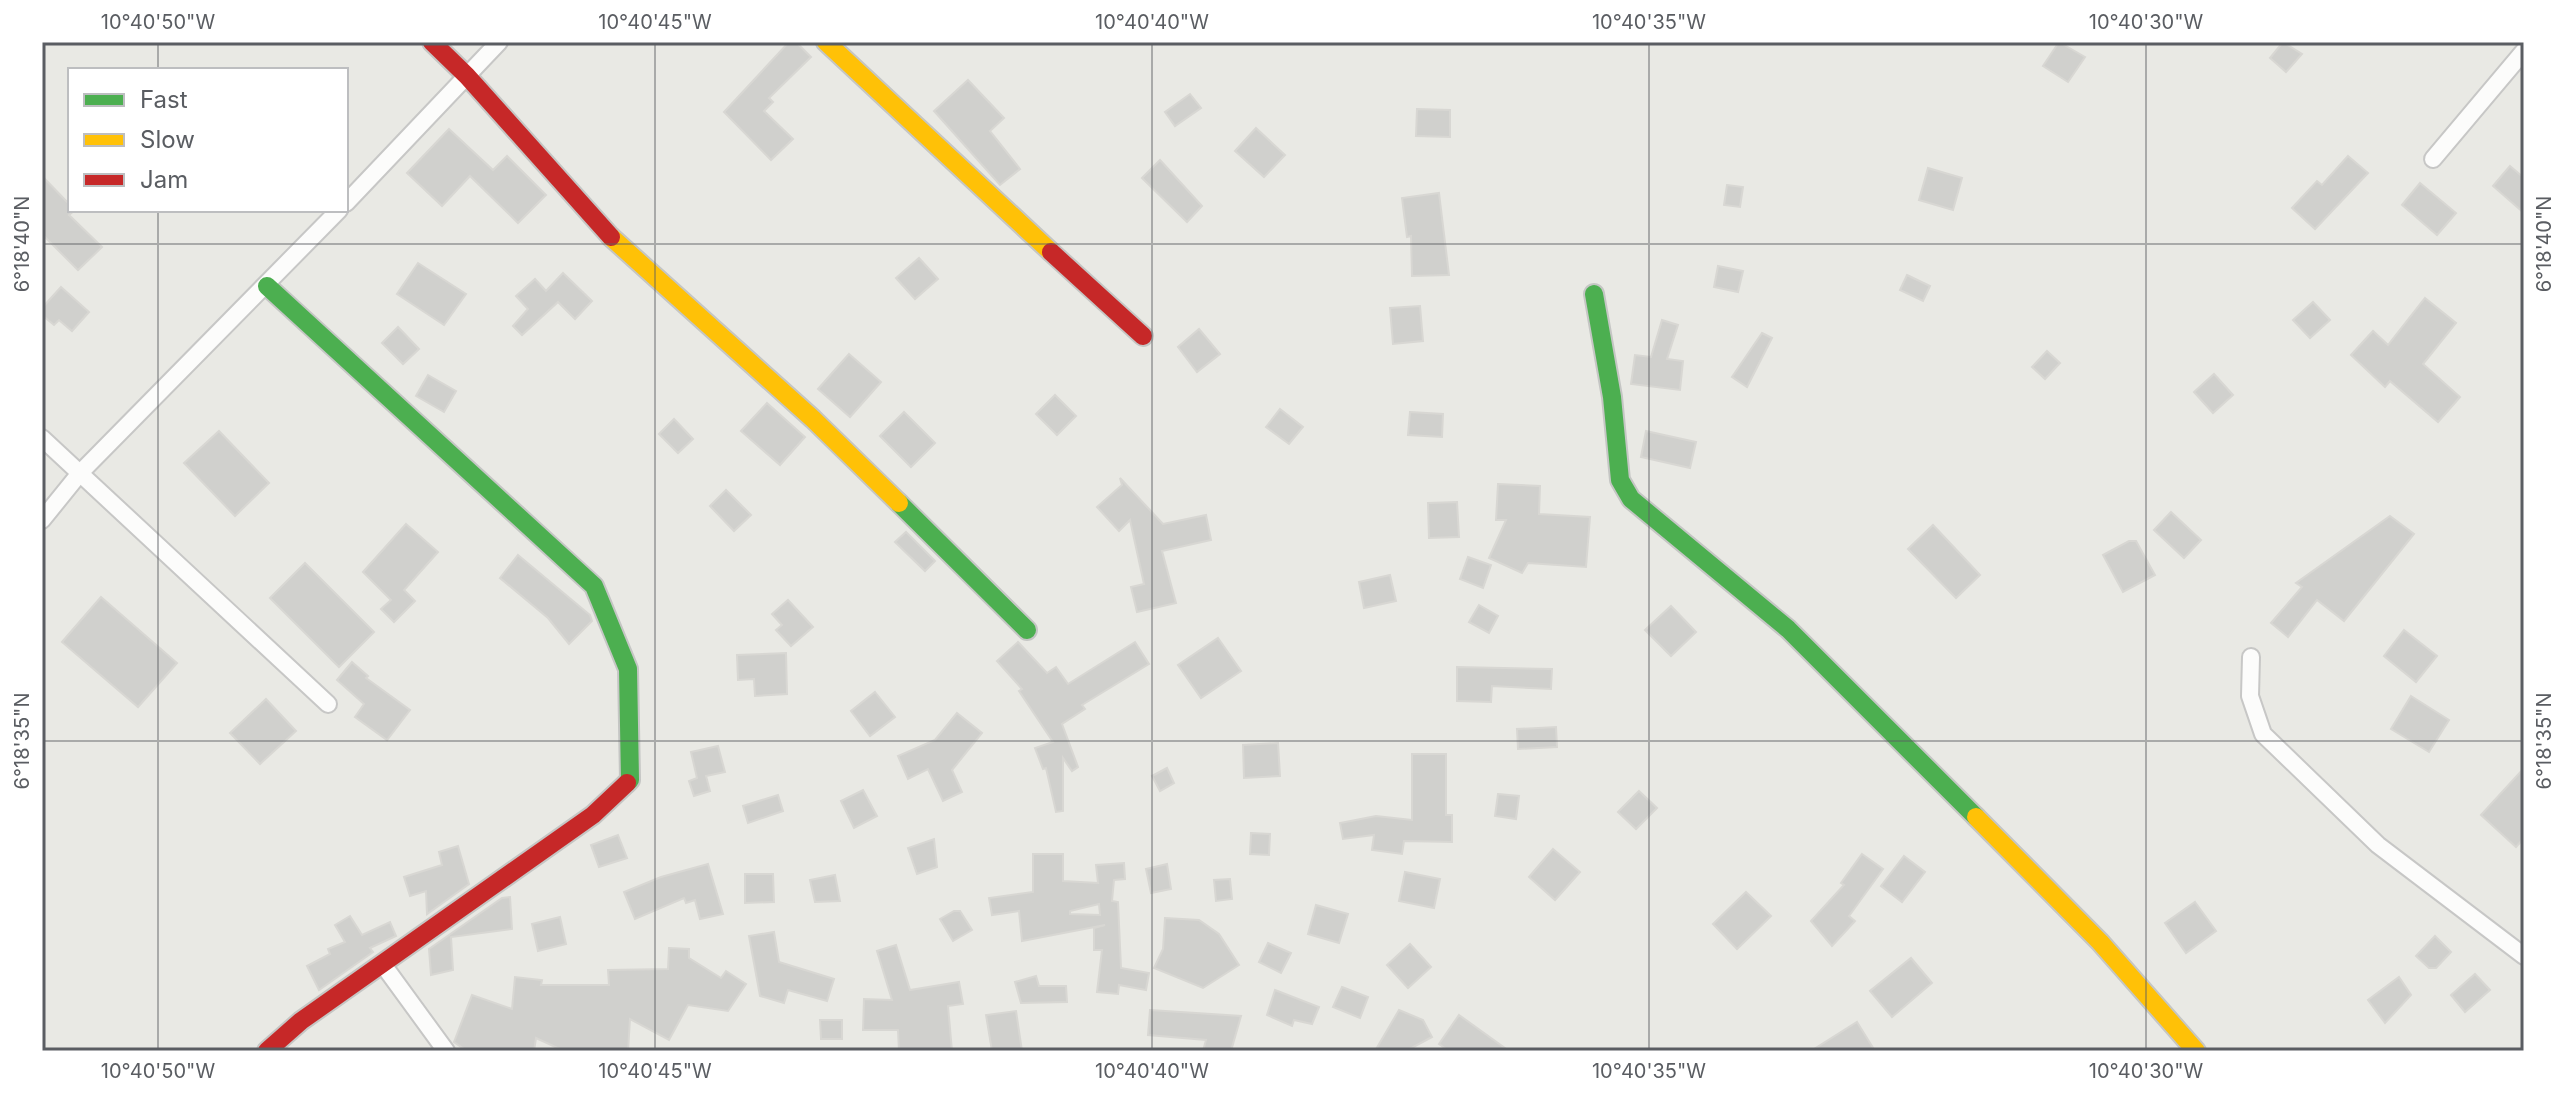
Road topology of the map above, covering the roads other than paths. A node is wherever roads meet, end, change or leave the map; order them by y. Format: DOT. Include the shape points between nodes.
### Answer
graph roads {
  1 [pos="432,42"];
  2 [pos="499,42"];
  3 [pos="826,42"];
  4 [pos="2524,51"];
  5 [pos="467,76"];
  6 [pos="2433,159"];
  7 [pos="348,201"];
  8 [pos="337,212"];
  9 [pos="267,286"];
  10 [pos="1594,294"];
  11 [pos="1143,336"];
  12 [pos="42,438"];
  13 [pos="80,473"];
  14 [pos="42,520"];
  15 [pos="1027,630"];
  16 [pos="2251,657"];
  17 [pos="328,704"];
  18 [pos="2524,956"];
  19 [pos="384,966"];
  20 [pos="267,1051"];
  21 [pos="446,1051"];
  22 [pos="2196,1051"];
  1 -- 5 [label="street"];
  2 -- 5 [label="street"];
  3 -- 11 [label="street"];
  4 -- 6 [label="street"];
  5 -- 7 [label="street"];
  5 -- 15 [label="street" via="627,255 813,419"];
  8 -- 9 [label="street"];
  9 -- 13 [label="street"];
  9 -- 19 [label="street" via="594,586 628,669 630,780 593,815"];
  10 -- 22 [label="street" via="1620,480 1631,499 1788,629 2100,942"];
  12 -- 13 [label="street"];
  13 -- 14 [label="street"];
  13 -- 17 [label="street"];
  16 -- 18 [label="street" via="2250,696 2263,734 2378,845"];
  19 -- 20 [label="street" via="301,1021"];
  19 -- 21 [label="street"];
}
